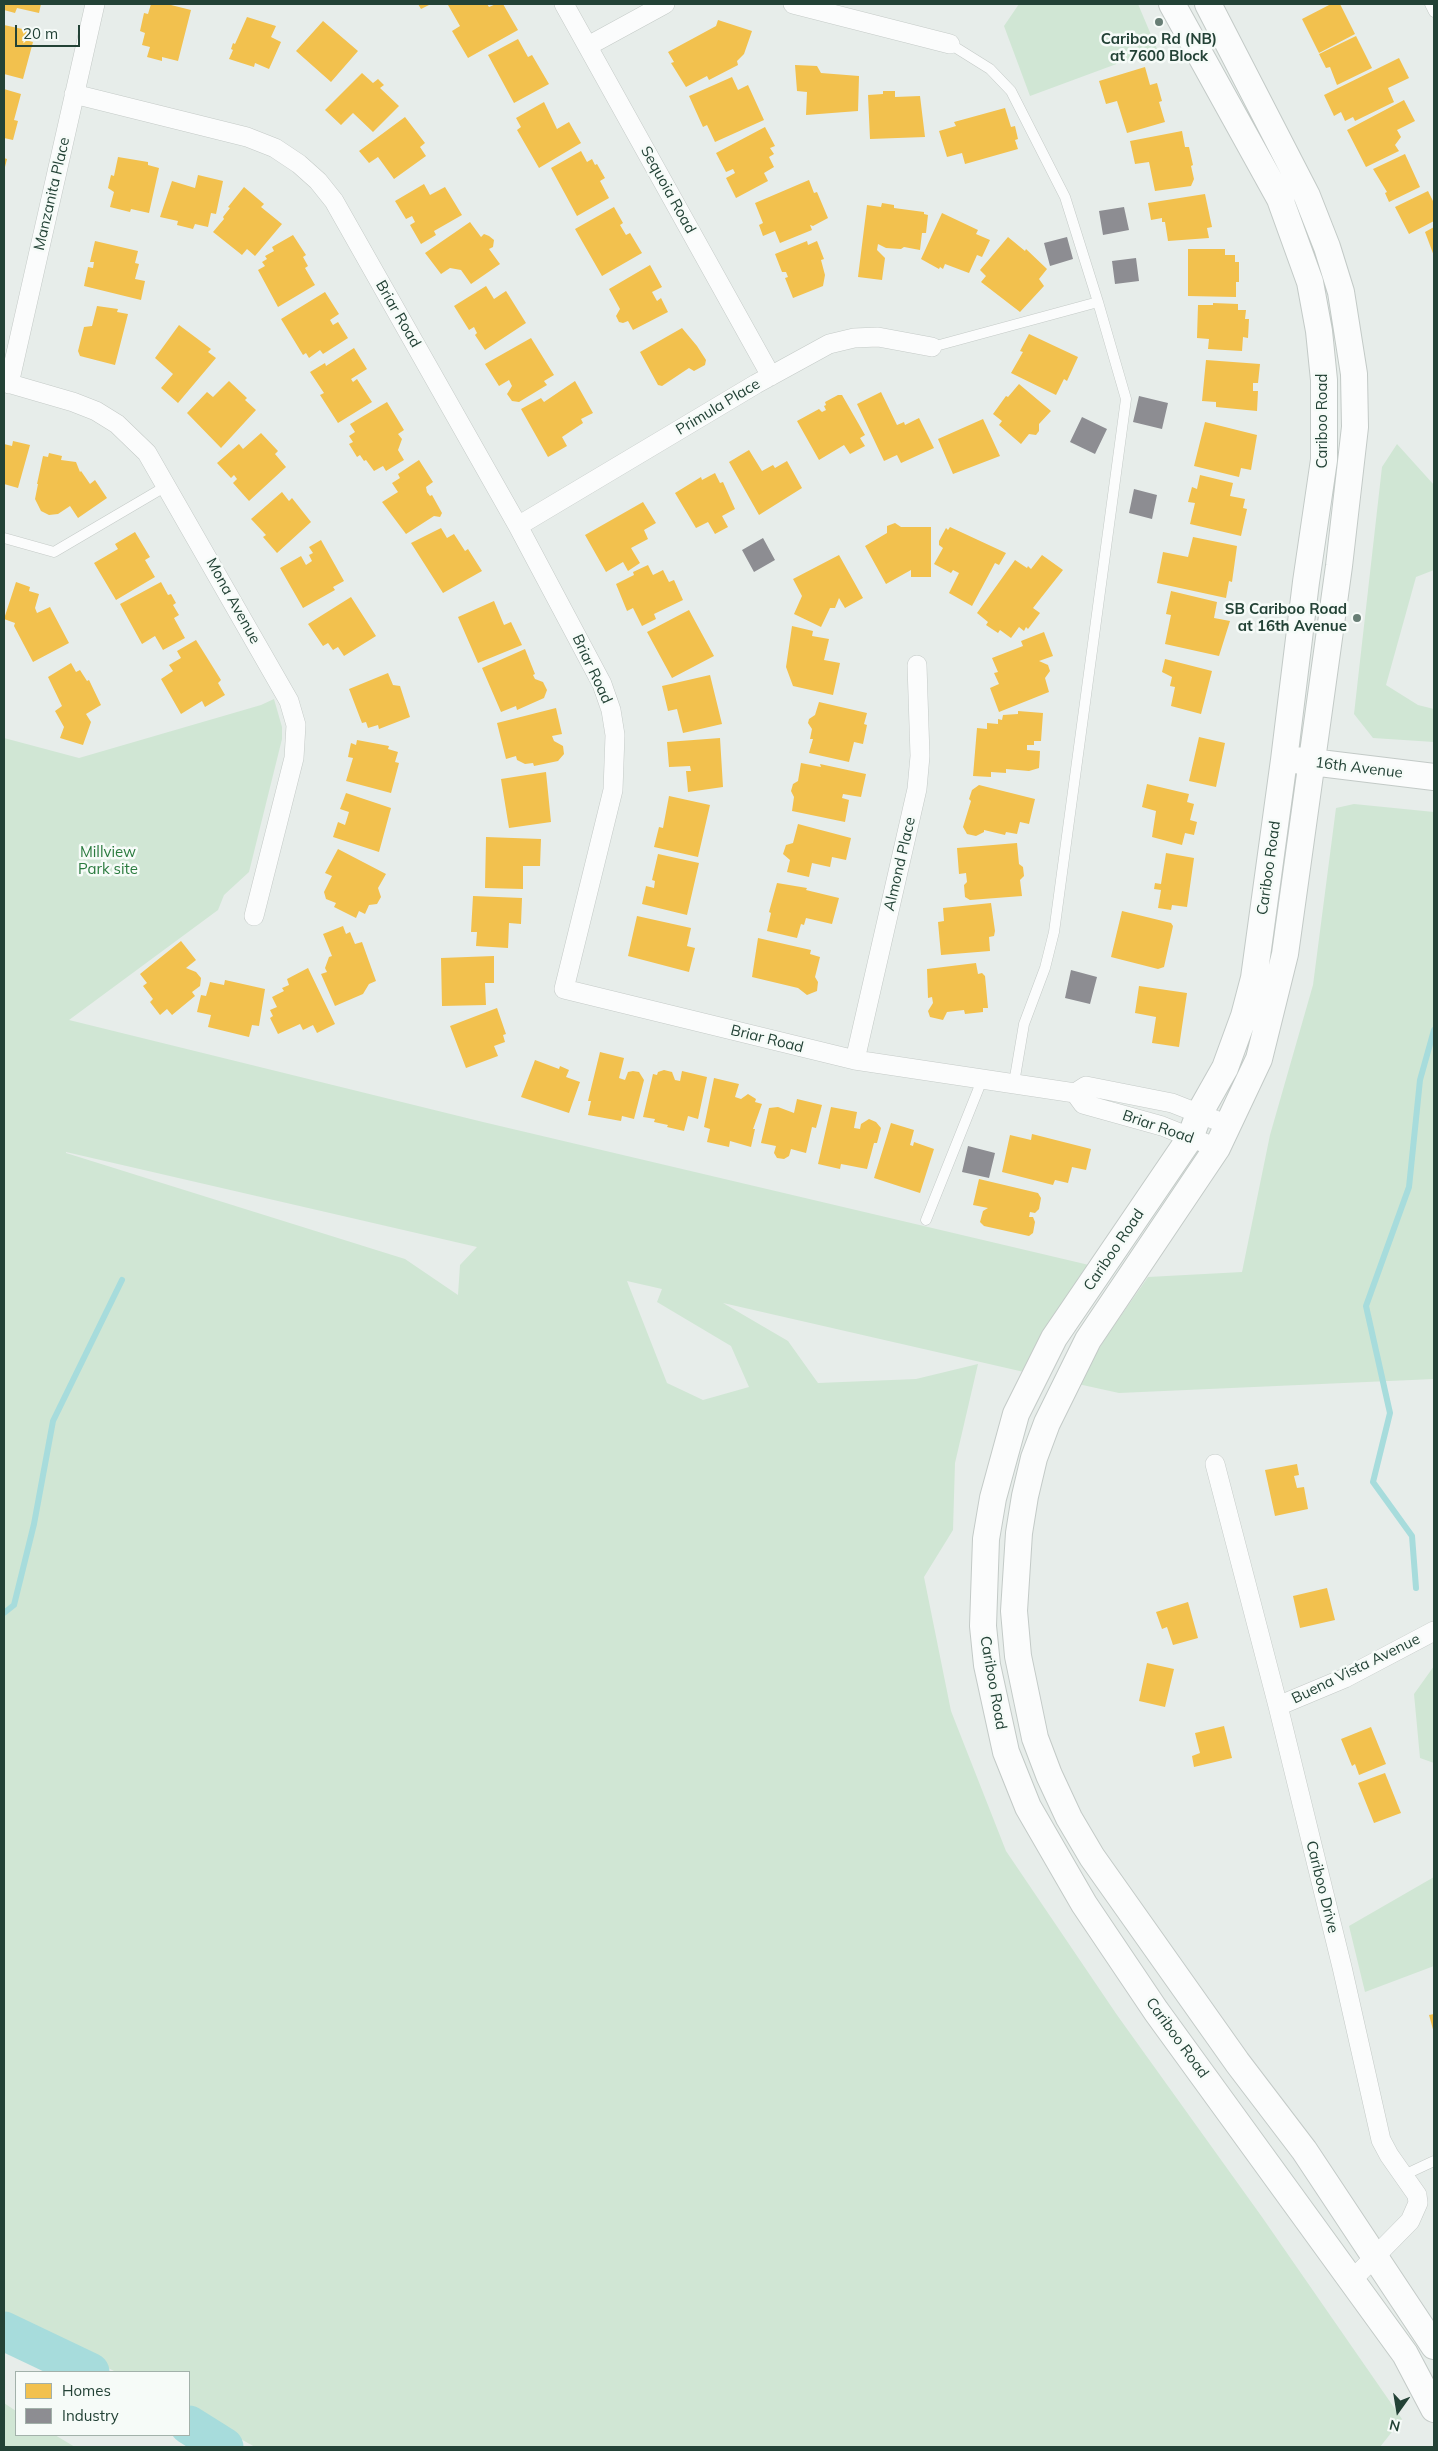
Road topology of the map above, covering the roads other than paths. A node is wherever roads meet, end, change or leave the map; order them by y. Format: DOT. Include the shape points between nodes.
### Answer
graph roads {
  1 [pos="95,4"];
  2 [pos="564,4"];
  3 [pos="665,4"];
  4 [pos="793,4"];
  5 [pos="1172,4"];
  6 [pos="1208,4"];
  7 [pos="1430,4"];
  8 [pos="1434,12"];
  9 [pos="950,44"];
  10 [pos="588,46"];
  11 [pos="74,94"];
  12 [pos="1098,302"];
  13 [pos="932,348"];
  14 [pos="771,376"];
  15 [pos="6,383"];
  16 [pos="168,485"];
  17 [pos="518,526"];
  18 [pos="4,538"];
  19 [pos="917,666"];
  20 [pos="1284,760"];
  21 [pos="1312,762"];
  22 [pos="1434,778"];
  23 [pos="254,916"];
  24 [pos="855,1060"];
  25 [pos="982,1080"];
  26 [pos="1014,1083"];
  27 [pos="1075,1093"];
  28 [pos="1199,1114"];
  29 [pos="1222,1137"];
  30 [pos="1190,1138"];
  31 [pos="926,1220"];
  32 [pos="1215,1464"];
  33 [pos="1434,1631"];
  34 [pos="1278,1706"];
  35 [pos="1434,2161"];
  36 [pos="1404,2175"];
  37 [pos="1376,2257"];
  38 [pos="1352,2280"];
  39 [pos="1434,2346"];
  40 [pos="1434,2409"];
  1 -- 11 [label="street, Manzanita Place"];
  2 -- 10 [label="street, Sequoia Road"];
  3 -- 10 [label="street"];
  4 -- 9 [label="street"];
  5 -- 20 [label="street, Cariboo Road" via="1280,199 1310,282 1319,331 1324,380 1324,460"];
  6 -- 21 [label="street, Cariboo Road" via="1307,196 1341,292 1350,338 1355,427"];
  7 -- 8 [label="lane"];
  9 -- 12 [label="lane" via="990,69 1011,91 1064,197"];
  10 -- 14 [label="street, Sequoia Road"];
  11 -- 15 [label="street, Manzanita Place"];
  11 -- 17 [label="street, Briar Road" via="247,137 274,148 318,181 334,201"];
  12 -- 13 [label="lane"];
  12 -- 26 [label="lane" via="1126,399 1054,932 1045,968 1024,1024"];
  13 -- 14 [label="street, Primula Place" via="893,339 854,338 828,344"];
  14 -- 17 [label="street, Primula Place"];
  15 -- 16 [label="street, Mona Avenue" via="73,402 117,424 147,453"];
  16 -- 18 [label="lane" via="54,552"];
  16 -- 23 [label="street, Mona Avenue" via="293,711 294,758"];
  17 -- 24 [label="street, Briar Road" via="602,684 615,735 613,790 564,989"];
  19 -- 24 [label="street, Almond Place" via="920,756 917,790"];
  20 -- 21 [label="street, 16th Avenue"];
  20 -- 28 [label="street, Cariboo Road" via="1254,978 1225,1068"];
  21 -- 22 [label="street, 16th Avenue"];
  21 -- 29 [label="street, Cariboo Road" via="1284,954 1259,1059"];
  24 -- 25 [label="street, Briar Road"];
  25 -- 26 [label="street, Briar Road"];
  25 -- 31 [label="lane"];
  26 -- 27 [label="street, Briar Road"];
  27 -- 28 [label="street, Briar Road" via="1086,1086 1172,1104"];
  27 -- 30 [label="street, Briar Road" via="1084,1104 1162,1126"];
  28 -- 29 [label="street, Briar Road"];
  28 -- 30 [label="street, Cariboo Road"];
  29 -- 30 [label="street, Briar Road"];
  29 -- 37 [label="street, Cariboo Road" via="1088,1340 1047,1423 1027,1487 1020,1533 1014,1610 1018,1656 1035,1738 1069,1818 1092,1857 1237,2062 1304,2150"];
  30 -- 38 [label="street, Cariboo Road" via="1054,1338 1016,1414 993,1498 986,1539 983,1626 987,1665 1006,1752 1045,1840 1156,2011"];
  32 -- 34 [label="street, Cariboo Drive"];
  33 -- 34 [label="street, Buena Vista Avenue" via="1345,1678"];
  34 -- 36 [label="street, Cariboo Drive" via="1381,2140"];
  35 -- 36 [label="lane"];
  36 -- 37 [label="street, Cariboo Drive" via="1417,2195 1416,2212"];
  37 -- 38 [label="street, Cariboo Drive"];
  37 -- 39 [label="street, Cariboo Road"];
  38 -- 40 [label="street, Cariboo Road" via="1404,2354"];
}
